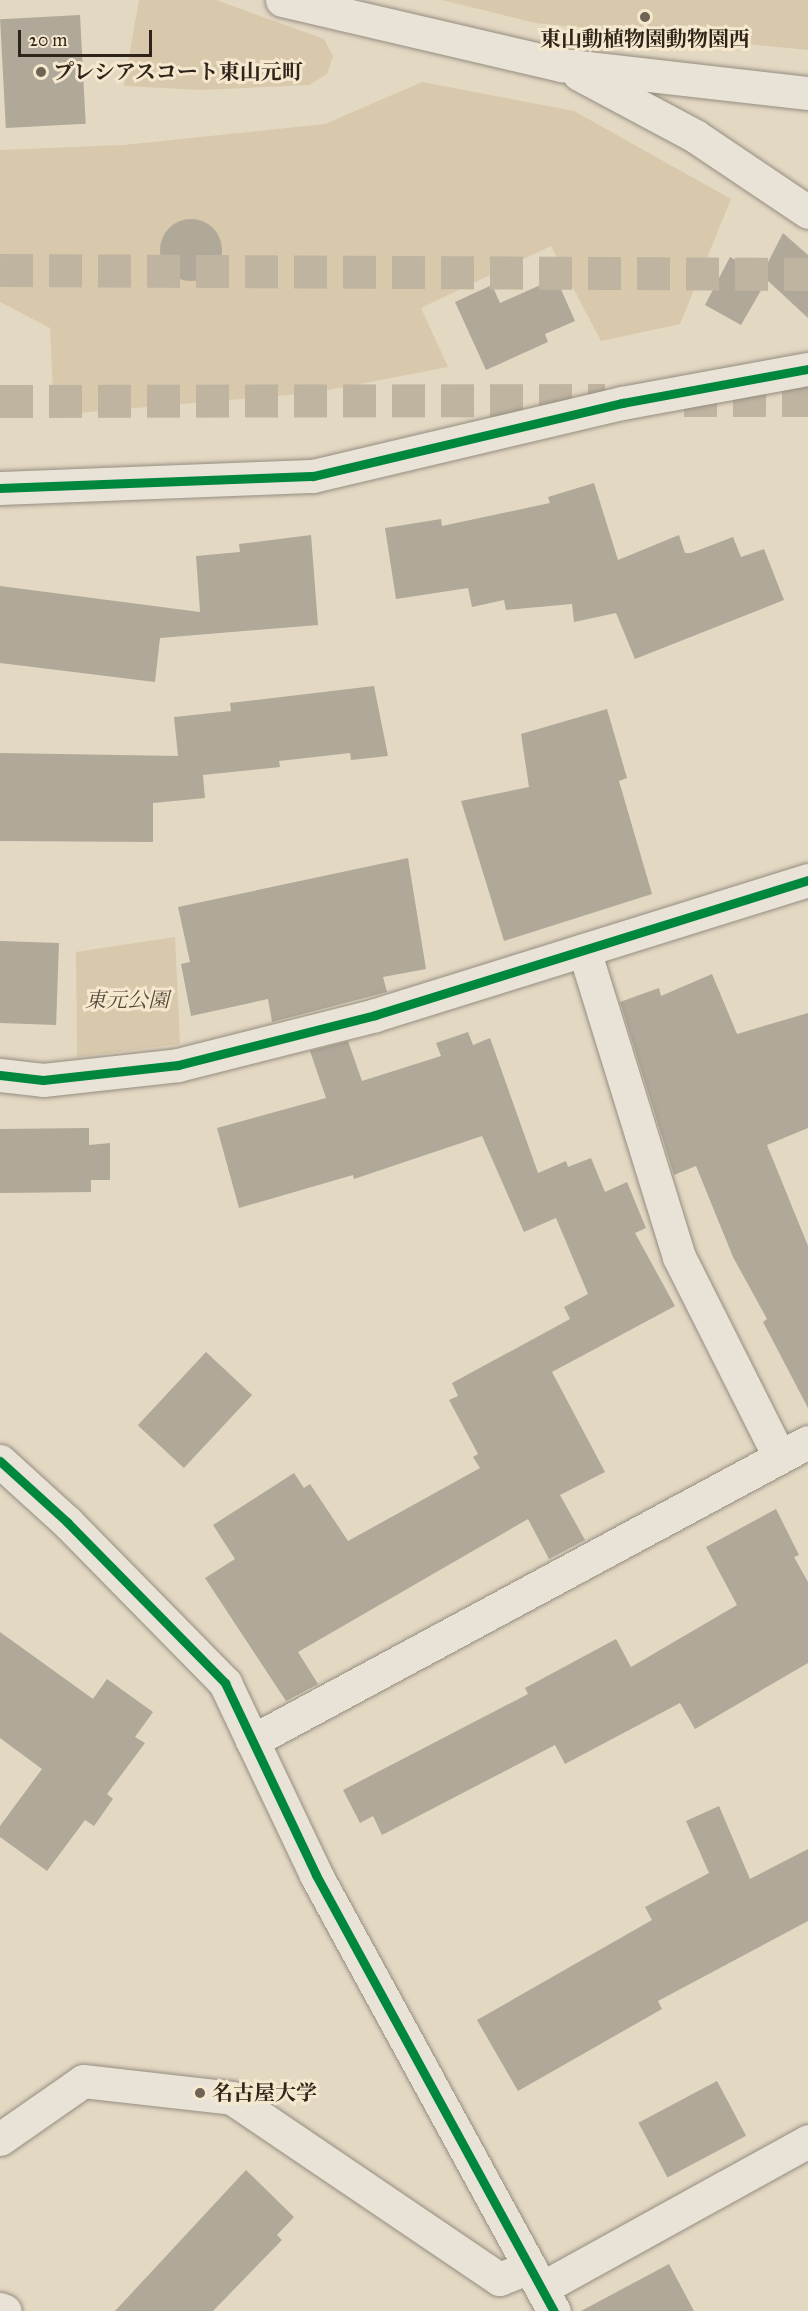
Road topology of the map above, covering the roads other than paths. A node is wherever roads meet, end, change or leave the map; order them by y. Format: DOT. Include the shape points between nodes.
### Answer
graph roads {
  1 [pos="282,0"];
  2 [pos="561,65"];
  3 [pos="808,93"];
  4 [pos="808,212"];
  5 [pos="808,369"];
  6 [pos="0,488"];
  7 [pos="808,880"];
  8 [pos="584,950"];
  9 [pos="0,1075"];
  10 [pos="808,1442"];
  11 [pos="779,1456"];
  12 [pos="0,1461"];
  13 [pos="252,1741"];
  14 [pos="0,2139"];
  15 [pos="808,2141"];
  16 [pos="542,2289"];
  17 [pos="0,2309"];
  18 [pos="5,2311"];
  1 -- 2 [label="street"];
  2 -- 3 [label="street"];
  2 -- 4 [label="street" via="695,136"];
  5 -- 6 [label="street" via="622,403 313,476"];
  7 -- 8 [label="street"];
  8 -- 9 [label="street" via="375,1015 178,1065 43,1080"];
  8 -- 11 [label="street" via="679,1257"];
  10 -- 11 [label="street"];
  11 -- 13 [label="street"];
  12 -- 13 [label="street" via="67,1522 225,1683"];
  13 -- 16 [label="street" via="315,1875"];
  14 -- 16 [label="street" via="84,2081 232,2098 499,2279"];
  15 -- 16 [label="street"];
  17 -- 18 [label="street"];
}
